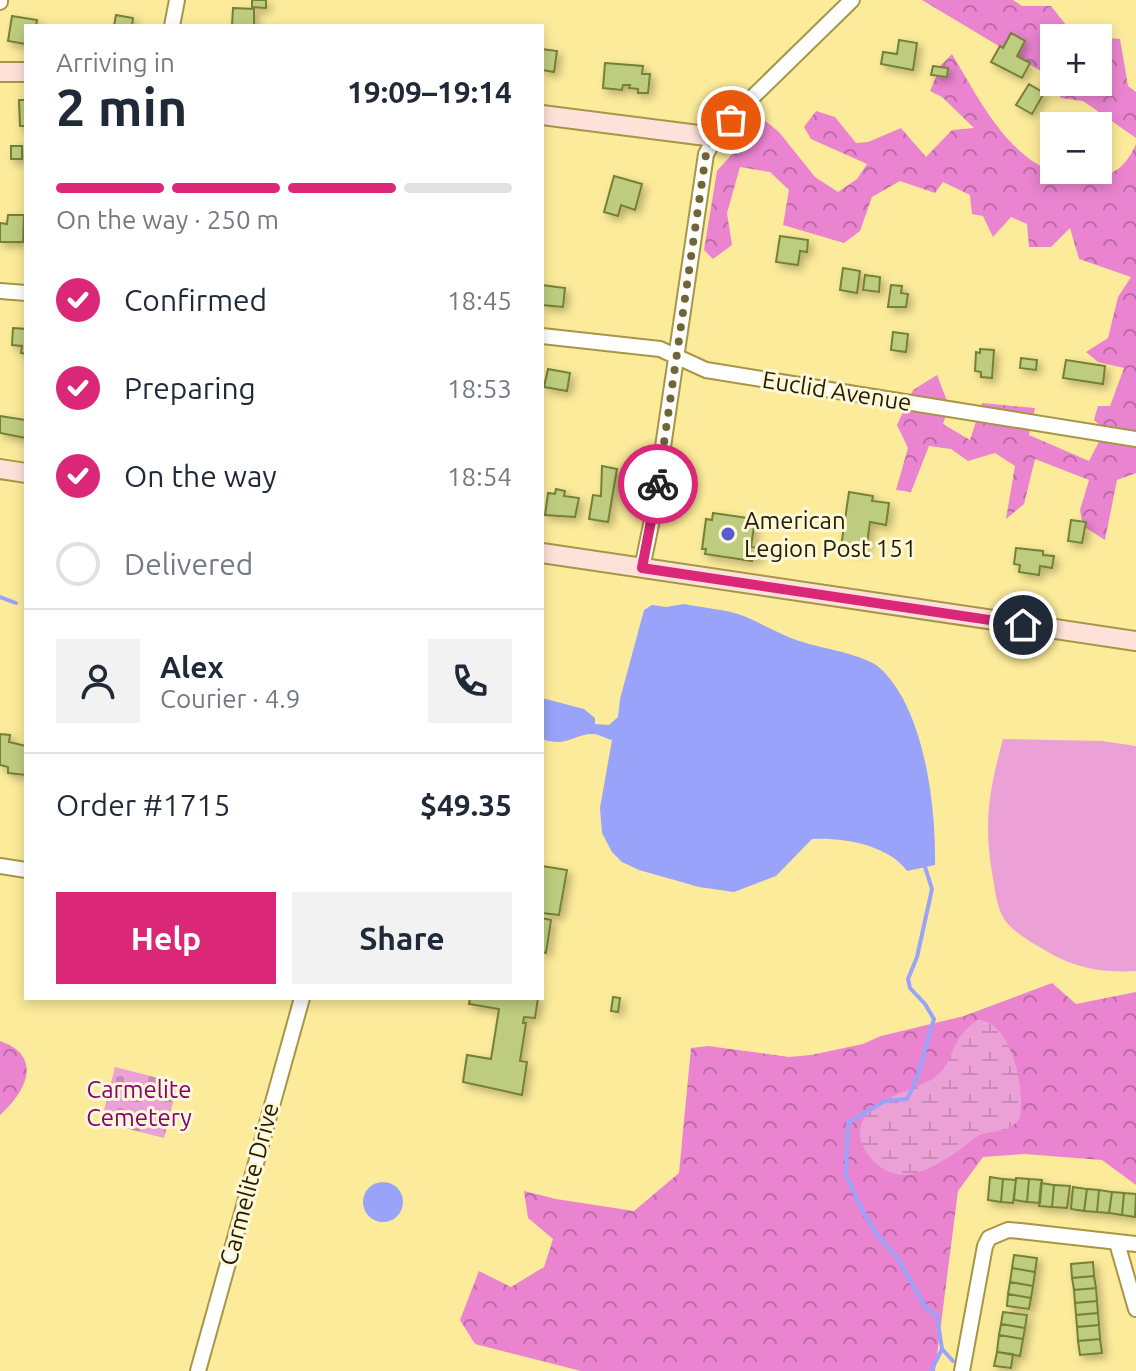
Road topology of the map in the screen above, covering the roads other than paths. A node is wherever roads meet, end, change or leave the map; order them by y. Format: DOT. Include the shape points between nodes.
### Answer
graph roads {
  1 [pos="177,0"];
  2 [pos="852,0"];
  3 [pos="172,24"];
  4 [pos="0,72"];
  5 [pos="24,72"];
  6 [pos="544,115"];
  7 [pos="714,137"];
  8 [pos="0,291"];
  9 [pos="24,293"];
  10 [pos="544,336"];
  11 [pos="677,357"];
  12 [pos="1136,439"];
  13 [pos="0,469"];
  14 [pos="24,473"];
  15 [pos="544,553"];
  16 [pos="642,568"];
  17 [pos="1136,641"];
  18 [pos="0,866"];
  19 [pos="24,870"];
  20 [pos="301,1000"];
  21 [pos="1117,1243"];
  22 [pos="1136,1244"];
  23 [pos="1136,1309"];
  24 [pos="198,1371"];
  25 [pos="962,1371"];
  1 -- 3 [label="street"];
  2 -- 7 [label="street"];
  4 -- 5 [label="street"];
  6 -- 7 [label="street"];
  7 -- 11 [label="street" via="706,154"];
  8 -- 9 [label="street"];
  10 -- 11 [label="street, Euclid Avenue" via="660,349"];
  11 -- 12 [label="street, Euclid Avenue" via="706,370"];
  11 -- 16 [label="street"];
  13 -- 14 [label="street"];
  15 -- 16 [label="street"];
  16 -- 17 [label="street"];
  18 -- 19 [label="street"];
  20 -- 24 [label="street, Carmelite Drive"];
  21 -- 22 [label="street"];
  21 -- 23 [label="street"];
  21 -- 25 [label="street" via="1020,1231 989,1238"];
}
